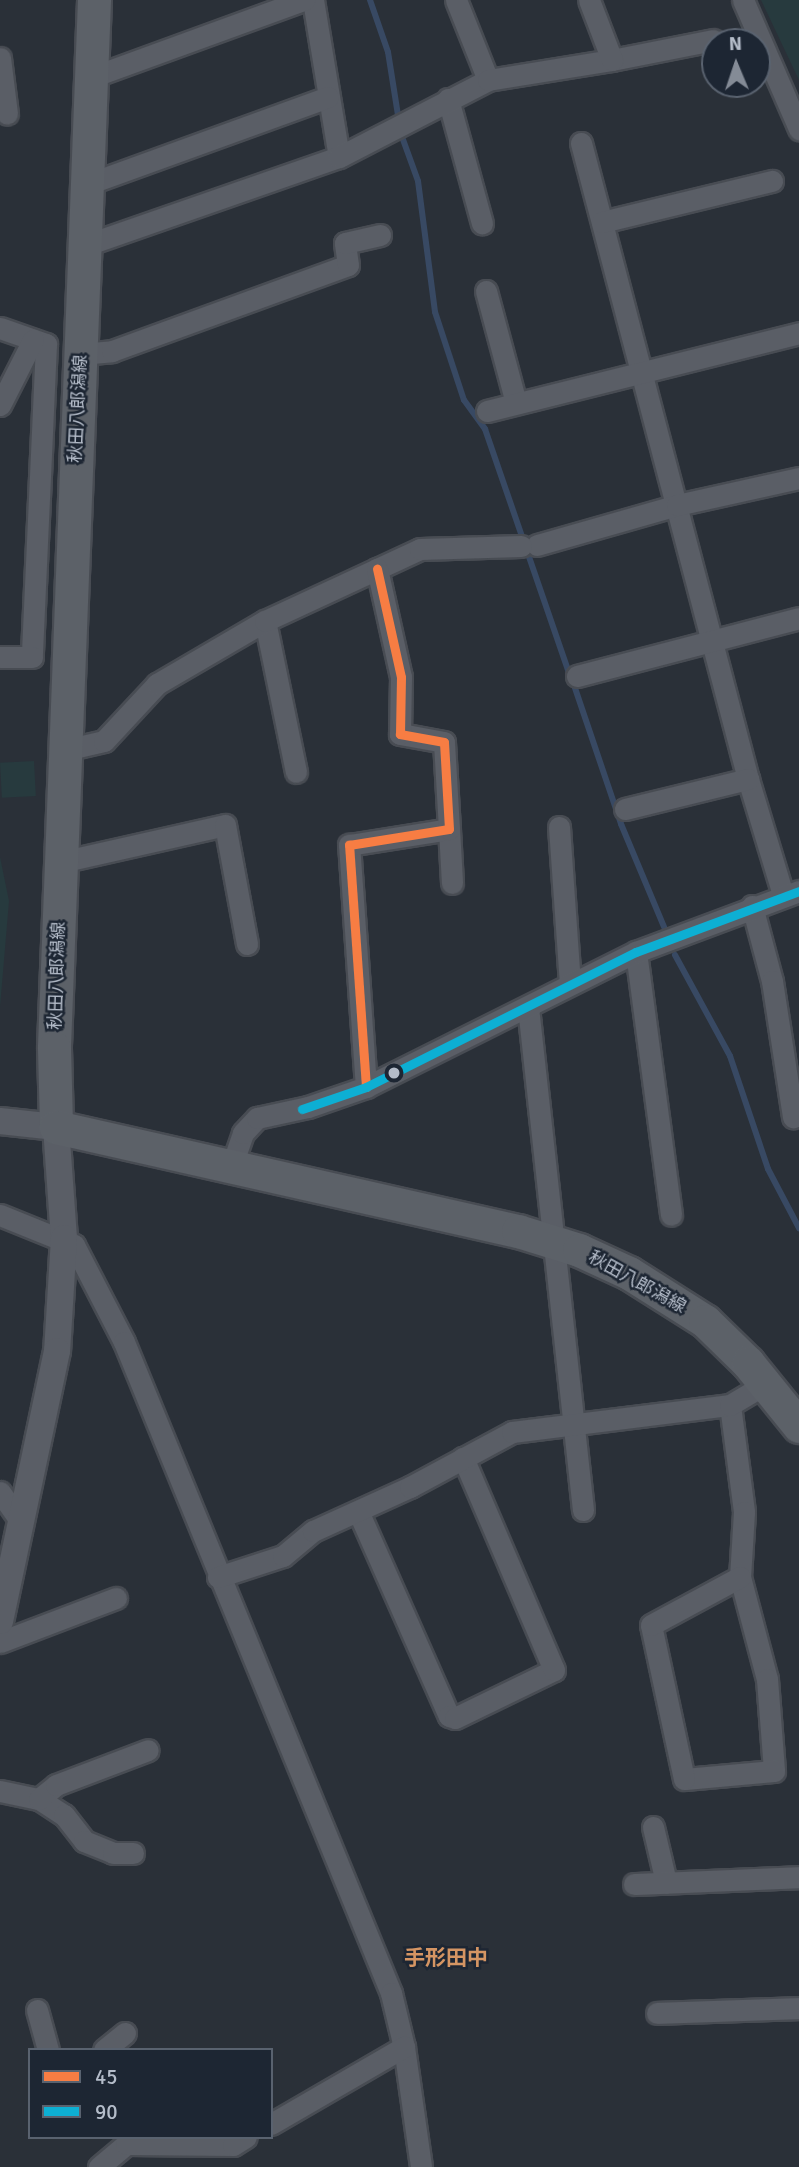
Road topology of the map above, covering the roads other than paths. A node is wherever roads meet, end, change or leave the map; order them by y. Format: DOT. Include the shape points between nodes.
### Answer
graph roads {
  1 [pos="94,0"];
  2 [pos="304,0"];
  3 [pos="313,0"];
  4 [pos="456,0"];
  5 [pos="589,0"];
  6 [pos="743,0"];
  7 [pos="701,42"];
  8 [pos="0,58"];
  9 [pos="612,60"];
  10 [pos="92,77"];
  11 [pos="488,80"];
  12 [pos="328,97"];
  13 [pos="448,99"];
  14 [pos="6,114"];
  15 [pos="799,129"];
  16 [pos="581,143"];
  17 [pos="339,156"];
  18 [pos="772,181"];
  19 [pos="88,184"];
  20 [pos="603,222"];
  21 [pos="482,223"];
  22 [pos="380,234"];
  23 [pos="86,246"];
  24 [pos="486,291"];
  25 [pos="0,328"];
  26 [pos="799,333"];
  27 [pos="33,340"];
  28 [pos="80,354"];
  29 [pos="643,371"];
  30 [pos="516,403"];
  31 [pos="0,405"];
  32 [pos="487,411"];
  33 [pos="41,447"];
  34 [pos="76,450"];
  35 [pos="799,478"];
  36 [pos="677,505"];
  37 [pos="377,569"];
  38 [pos="799,618"];
  39 [pos="265,621"];
  40 [pos="710,639"];
  41 [pos="0,657"];
  42 [pos="577,676"];
  43 [pos="65,750"];
  44 [pos="296,772"];
  45 [pos="748,779"];
  46 [pos="625,809"];
  47 [pos="559,827"];
  48 [pos="449,829"];
  49 [pos="61,862"];
  50 [pos="452,883"];
  51 [pos="791,893"];
  52 [pos="752,906"];
  53 [pos="247,944"];
  54 [pos="636,952"];
  55 [pos="570,984"];
  56 [pos="528,1007"];
  57 [pos="366,1087"];
  58 [pos="793,1117"];
  59 [pos="0,1121"];
  60 [pos="56,1128"];
  61 [pos="232,1165"];
  62 [pos="0,1215"];
  63 [pos="671,1215"];
  64 [pos="64,1238"];
  65 [pos="555,1242"];
  66 [pos="766,1383"];
  67 [pos="730,1405"];
  68 [pos="572,1425"];
  69 [pos="799,1426"];
  70 [pos="463,1458"];
  71 [pos="0,1492"];
  72 [pos="583,1510"];
  73 [pos="358,1511"];
  74 [pos="22,1523"];
  75 [pos="218,1577"];
  76 [pos="740,1577"];
  77 [pos="116,1598"];
  78 [pos="0,1621"];
  79 [pos="0,1642"];
  80 [pos="148,1750"];
  81 [pos="0,1791"];
  82 [pos="39,1799"];
  83 [pos="653,1827"];
  84 [pos="133,1853"];
  85 [pos="799,1877"];
  86 [pos="666,1882"];
  87 [pos="634,1884"];
  88 [pos="799,2008"];
  89 [pos="37,2010"];
  90 [pos="657,2014"];
  91 [pos="125,2033"];
  92 [pos="404,2047"];
  93 [pos="47,2048"];
  94 [pos="106,2048"];
  95 [pos="273,2123"];
  96 [pos="243,2139"];
  97 [pos="123,2140"];
  98 [pos="99,2167"];
  99 [pos="421,2167"];
  1 -- 10 [label="main road, 秋田八郎潟線"];
  2 -- 10 [label="street"];
  3 -- 12 [label="street"];
  4 -- 11 [label="street"];
  5 -- 9 [label="street"];
  6 -- 15 [label="street"];
  7 -- 9 [label="street"];
  8 -- 14 [label="street"];
  9 -- 11 [label="street"];
  10 -- 19 [label="main road, 秋田八郎潟線"];
  11 -- 13 [label="street"];
  12 -- 17 [label="street"];
  12 -- 19 [label="street"];
  13 -- 17 [label="street"];
  13 -- 21 [label="street"];
  16 -- 20 [label="street"];
  17 -- 23 [label="street"];
  18 -- 20 [label="street"];
  19 -- 23 [label="main road, 秋田八郎潟線"];
  20 -- 29 [label="street"];
  22 -- 28 [label="street" via="345,243 348,265 112,351"];
  23 -- 28 [label="main road, 秋田八郎潟線"];
  24 -- 30 [label="street"];
  25 -- 27 [label="street"];
  26 -- 29 [label="street"];
  27 -- 31 [label="street"];
  27 -- 33 [label="street" via="46,344"];
  28 -- 34 [label="main road, 秋田八郎潟線"];
  29 -- 30 [label="street"];
  29 -- 36 [label="street"];
  30 -- 32 [label="street"];
  33 -- 34 [label="street"];
  33 -- 41 [label="street" via="32,657"];
  34 -- 43 [label="main road, 秋田八郎潟線"];
  35 -- 36 [label="street"];
  36 -- 37 [label="street" via="529,546 420,549"];
  36 -- 40 [label="street"];
  37 -- 39 [label="street"];
  37 -- 48 [label="street" via="401,677 400,734 444,742"];
  38 -- 40 [label="street"];
  39 -- 43 [label="street" via="157,684 104,741"];
  39 -- 44 [label="street"];
  40 -- 42 [label="street"];
  40 -- 45 [label="street"];
  43 -- 49 [label="main road, 秋田八郎潟線"];
  45 -- 46 [label="street"];
  45 -- 51 [label="street"];
  47 -- 55 [label="street"];
  48 -- 50 [label="street"];
  48 -- 57 [label="street" via="349,845"];
  49 -- 53 [label="street" via="225,825"];
  49 -- 60 [label="main road, 秋田八郎潟線"];
  51 -- 52 [label="street"];
  52 -- 54 [label="street"];
  52 -- 58 [label="street" via="772,981"];
  54 -- 55 [label="street"];
  54 -- 63 [label="street"];
  55 -- 56 [label="street"];
  56 -- 57 [label="street"];
  56 -- 65 [label="street"];
  57 -- 61 [label="street" via="257,1118 243,1133"];
  59 -- 60 [label="street"];
  60 -- 61 [label="main road, 秋田八郎潟線"];
  60 -- 64 [label="street"];
  61 -- 65 [label="main road, 秋田八郎潟線"];
  62 -- 64 [label="street"];
  64 -- 74 [label="street" via="57,1351"];
  64 -- 75 [label="street" via="81,1256 124,1342"];
  65 -- 66 [label="main road, 秋田八郎潟線" via="603,1260 680,1304 728,1342"];
  65 -- 68 [label="street"];
  66 -- 67 [label="street"];
  66 -- 69 [label="main road, 秋田八郎潟線"];
  67 -- 68 [label="street"];
  67 -- 76 [label="street" via="744,1512"];
  68 -- 70 [label="street" via="512,1432"];
  68 -- 72 [label="street"];
  70 -- 73 [label="street"];
  70 -- 73 [label="street" via="554,1670 449,1716"];
  71 -- 74 [label="street"];
  73 -- 75 [label="street" via="313,1531 283,1556"];
  74 -- 78 [label="street"];
  75 -- 92 [label="street" via="387,1980"];
  76 -- 76 [label="street" via="767,1679 774,1771 684,1779 651,1625"];
  77 -- 79 [label="street"];
  80 -- 82 [label="street" via="56,1785"];
  81 -- 82 [label="street"];
  82 -- 84 [label="street" via="64,1815 84,1841 113,1853"];
  83 -- 86 [label="street"];
  85 -- 86 [label="street"];
  86 -- 87 [label="street"];
  88 -- 90 [label="street"];
  89 -- 93 [label="street"];
  91 -- 94 [label="street"];
  92 -- 95 [label="street"];
  92 -- 99 [label="street"];
  96 -- 97 [label="street" via="233,2145"];
  97 -- 98 [label="street"];
}
